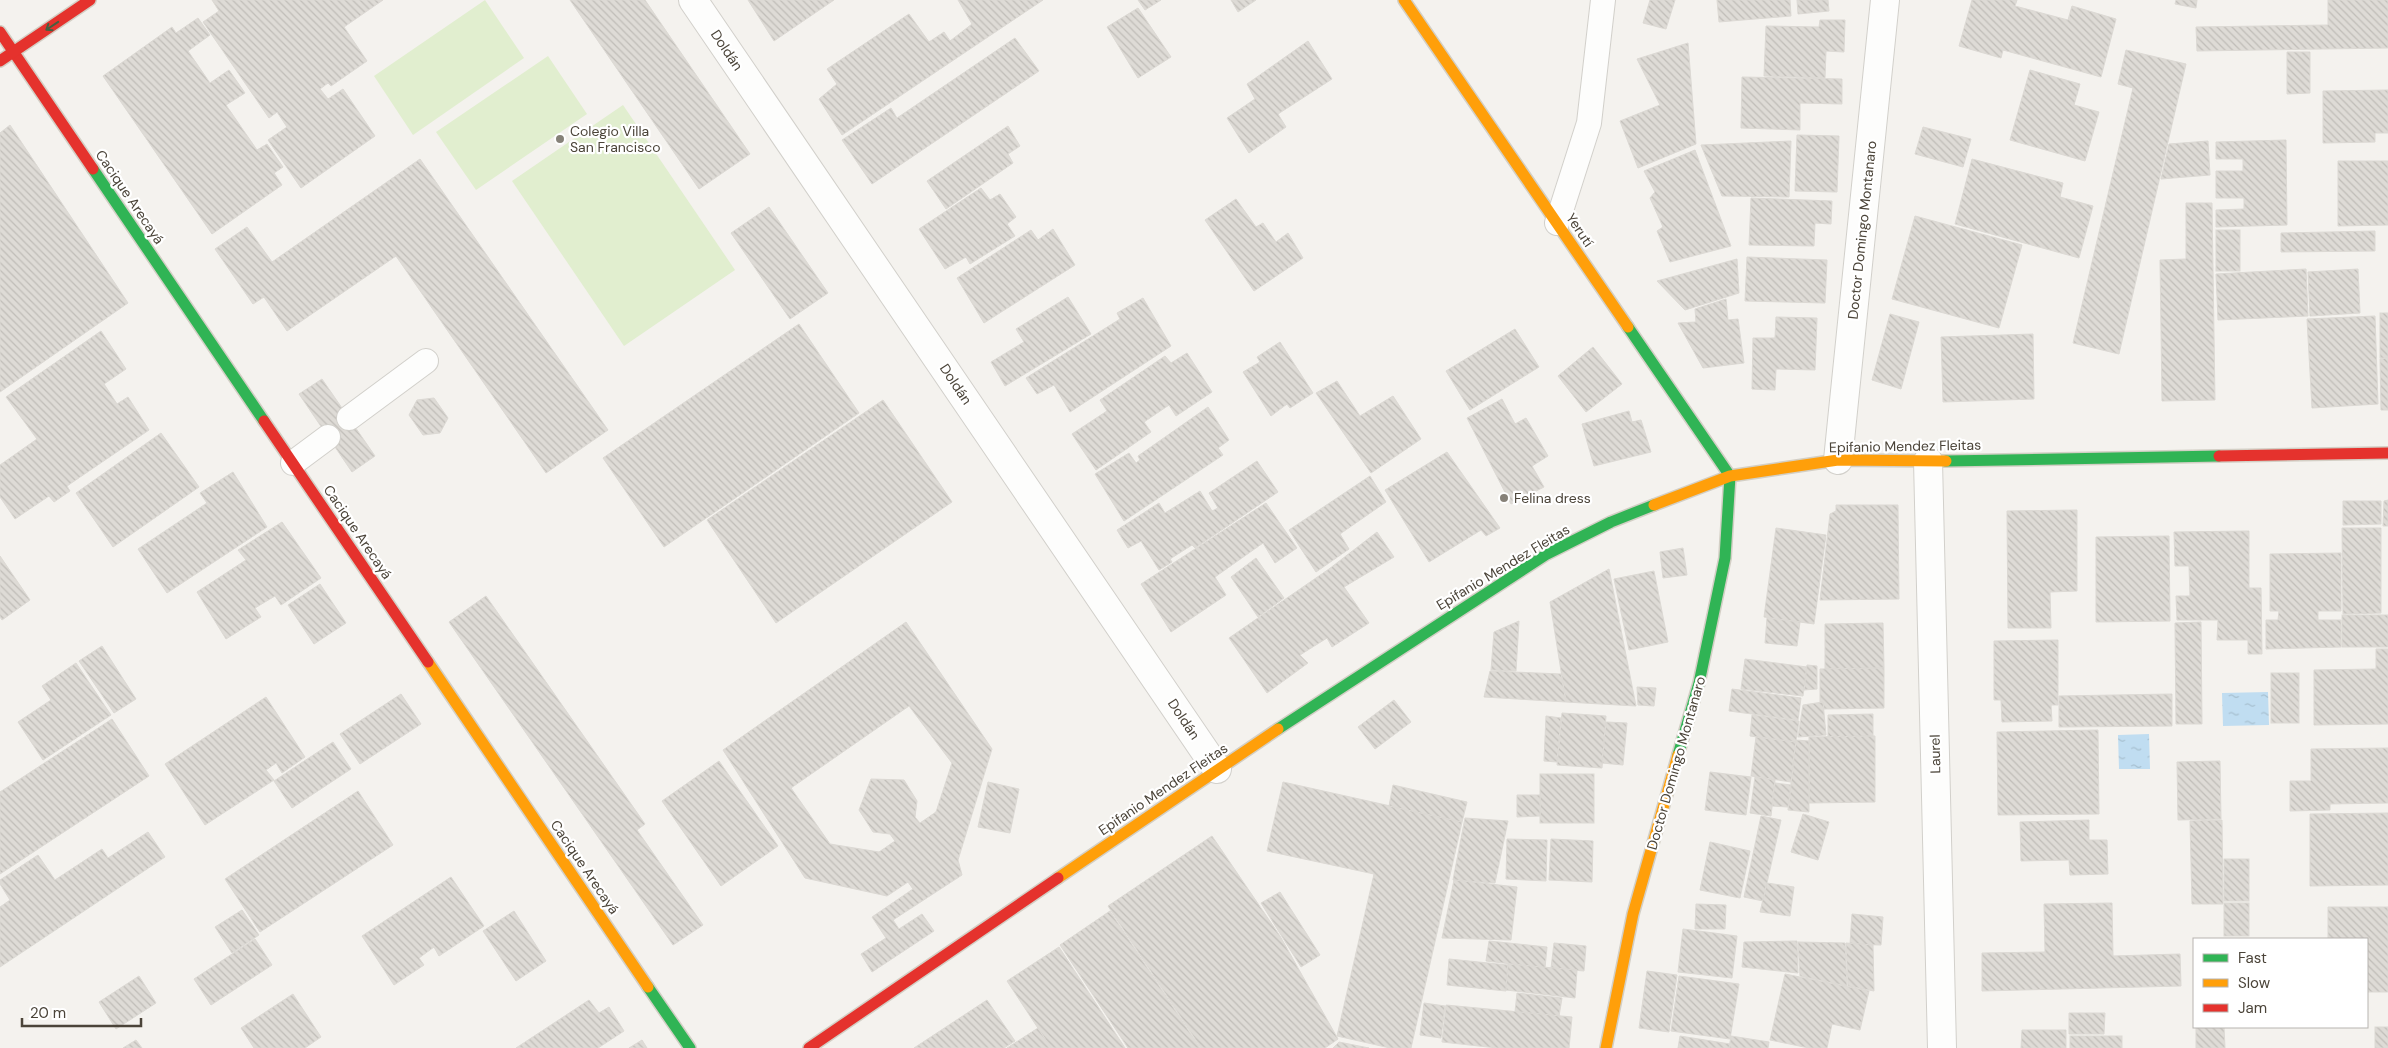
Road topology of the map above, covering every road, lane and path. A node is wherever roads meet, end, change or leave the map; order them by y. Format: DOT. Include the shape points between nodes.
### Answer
graph roads {
  1 [pos="90,0"];
  2 [pos="693,0"];
  3 [pos="1404,0"];
  4 [pos="1603,0"];
  5 [pos="1885,0"];
  6 [pos="0,32"];
  7 [pos="13,52"];
  8 [pos="0,60"];
  9 [pos="1557,222"];
  10 [pos="426,361"];
  11 [pos="349,418"];
  12 [pos="328,437"];
  13 [pos="2388,453"];
  14 [pos="1838,460"];
  15 [pos="1928,461"];
  16 [pos="293,463"];
  17 [pos="1730,476"];
  18 [pos="1218,769"];
  19 [pos="690,1048"];
  20 [pos="809,1048"];
  21 [pos="1606,1048"];
  22 [pos="1942,1048"];
  1 -- 7 [label="street, one-way"];
  2 -- 18 [label="street, Doldán"];
  3 -- 9 [label="street, Yerutí"];
  4 -- 9 [label="lane" via="1589,122"];
  5 -- 14 [label="street, Doctor Domingo Montanaro"];
  6 -- 7 [label="street, Cacique Arecayá"];
  7 -- 8 [label="street"];
  7 -- 16 [label="street, Cacique Arecayá"];
  9 -- 17 [label="street, Yerutí"];
  10 -- 11 [label="lane"];
  12 -- 16 [label="lane"];
  13 -- 15 [label="street, Epifanio Mendez Fleitas"];
  14 -- 15 [label="street, Epifanio Mendez Fleitas"];
  14 -- 17 [label="street, Epifanio Mendez Fleitas"];
  15 -- 22 [label="street, Laurel"];
  16 -- 19 [label="street, Cacique Arecayá"];
  17 -- 18 [label="street, Epifanio Mendez Fleitas" via="1611,522 1547,554"];
  17 -- 21 [label="street, Doctor Domingo Montanaro" via="1725,558 1699,683 1634,914"];
  18 -- 20 [label="street, Epifanio Mendez Fleitas"];
}
